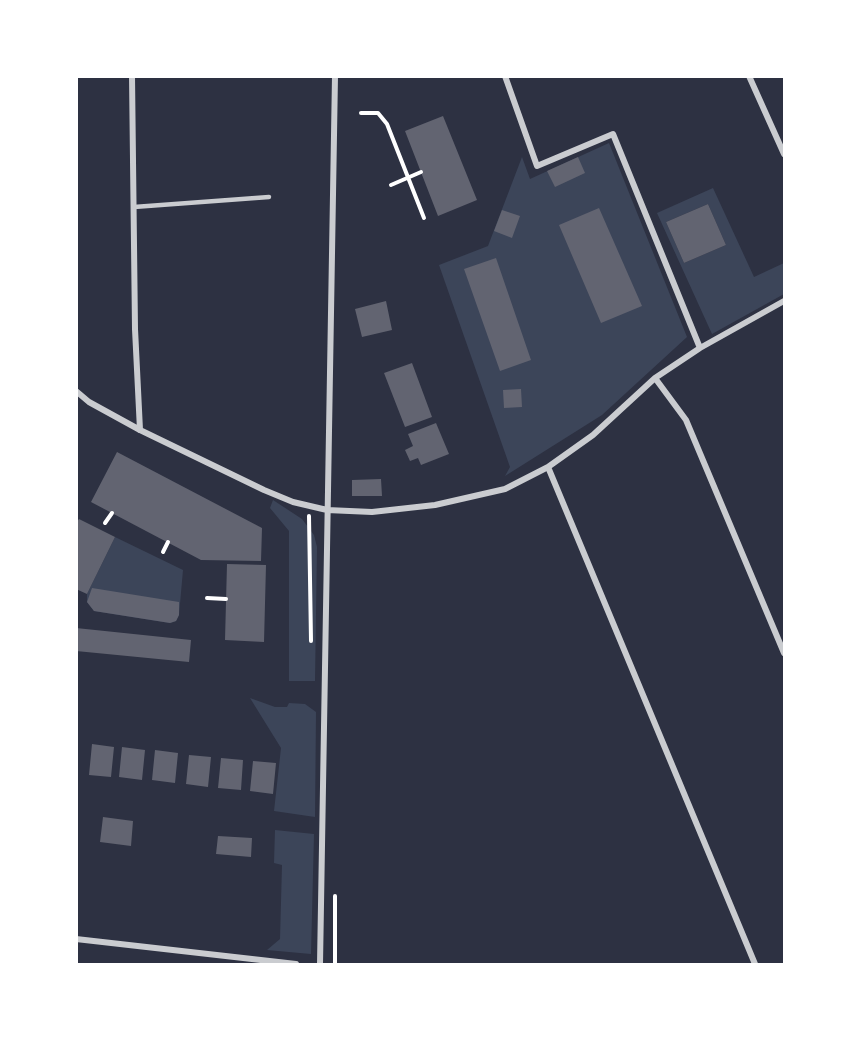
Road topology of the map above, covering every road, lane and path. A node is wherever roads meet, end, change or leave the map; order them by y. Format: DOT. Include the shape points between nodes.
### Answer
graph roads {
  1 [pos="132,76"];
  2 [pos="335,76"];
  3 [pos="505,76"];
  4 [pos="749,76"];
  5 [pos="361,113"];
  6 [pos="784,154"];
  7 [pos="421,172"];
  8 [pos="408,177"];
  9 [pos="391,185"];
  10 [pos="269,197"];
  11 [pos="134,207"];
  12 [pos="424,218"];
  13 [pos="784,302"];
  14 [pos="700,348"];
  15 [pos="655,378"];
  16 [pos="76,391"];
  17 [pos="140,430"];
  18 [pos="548,468"];
  19 [pos="327,510"];
  20 [pos="112,513"];
  21 [pos="105,523"];
  22 [pos="168,542"];
  23 [pos="163,552"];
  24 [pos="207,598"];
  25 [pos="226,599"];
  26 [pos="784,653"];
  27 [pos="76,939"];
  28 [pos="296,964"];
  29 [pos="320,964"];
  30 [pos="754,964"];
  1 -- 11 [label="street"];
  2 -- 19 [label="street"];
  3 -- 14 [label="street" via="537,166 613,134"];
  4 -- 6 [label="street"];
  5 -- 8 [label="path" via="378,113 387,124"];
  7 -- 8 [label="path"];
  8 -- 9 [label="path"];
  8 -- 12 [label="path"];
  10 -- 11 [label="lane"];
  11 -- 17 [label="street"];
  13 -- 14 [label="street"];
  14 -- 15 [label="street"];
  15 -- 18 [label="street" via="593,435"];
  15 -- 26 [label="street" via="686,420"];
  16 -- 17 [label="street"];
  17 -- 19 [label="street" via="274,494"];
  18 -- 19 [label="street" via="505,489 435,505 372,512"];
  18 -- 30 [label="street"];
  19 -- 29 [label="street"];
  20 -- 21 [label="path"];
  22 -- 23 [label="path"];
  24 -- 25 [label="path"];
  27 -- 28 [label="street"];
}
